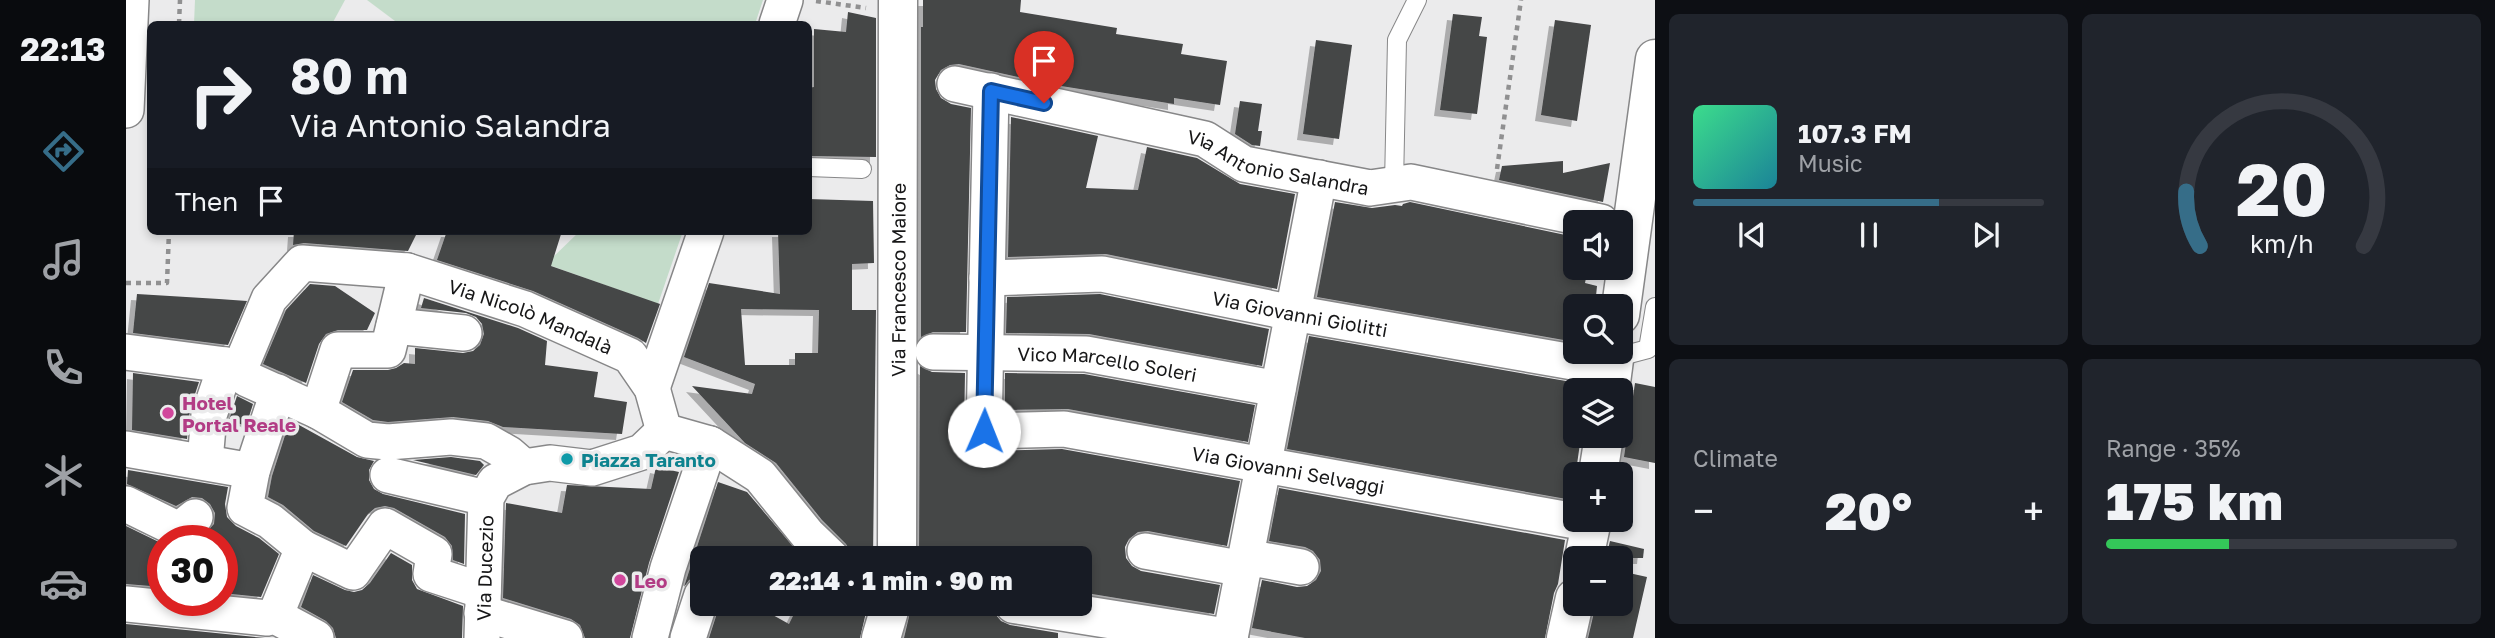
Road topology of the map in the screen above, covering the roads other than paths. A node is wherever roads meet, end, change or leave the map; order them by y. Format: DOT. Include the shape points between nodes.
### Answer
graph roads {
  1 [pos="131,0"];
  2 [pos="785,0"];
  3 [pos="1417,0"];
  4 [pos="880,4"];
  5 [pos="778,21"];
  6 [pos="1655,60"];
  7 [pos="127,63"];
  8 [pos="955,84"];
  9 [pos="991,91"];
  10 [pos="126,110"];
  11 [pos="812,167"];
  12 [pos="862,169"];
  13 [pos="1319,178"];
  14 [pos="1394,184"];
  15 [pos="1630,210"];
  16 [pos="1563,213"];
  17 [pos="705,235"];
  18 [pos="407,271"];
  19 [pos="987,278"];
  20 [pos="1655,307"];
  21 [pos="1293,313"];
  22 [pos="464,333"];
  23 [pos="391,338"];
  24 [pos="126,352"];
  25 [pos="933,352"];
  26 [pos="985,353"];
  27 [pos="1613,367"];
  28 [pos="232,369"];
  29 [pos="652,388"];
  30 [pos="1278,389"];
  31 [pos="278,392"];
  32 [pos="318,411"];
  33 [pos="664,431"];
  34 [pos="710,444"];
  35 [pos="126,449"];
  36 [pos="205,461"];
  37 [pos="1264,465"];
  38 [pos="524,467"];
  39 [pos="252,471"];
  40 [pos="388,475"];
  41 [pos="486,498"];
  42 [pos="126,504"];
  43 [pos="195,517"];
  44 [pos="1589,534"];
  45 [pos="820,546"];
  46 [pos="897,546"];
  47 [pos="303,548"];
  48 [pos="1145,551"];
  49 [pos="1245,563"];
  50 [pos="1301,567"];
  51 [pos="665,581"];
  52 [pos="690,590"];
  53 [pos="126,604"];
  54 [pos="147,606"];
  55 [pos="482,614"];
  56 [pos="238,615"];
  57 [pos="183,616"];
  58 [pos="275,616"];
  59 [pos="695,616"];
  60 [pos="887,616"];
  61 [pos="1066,616"];
  62 [pos="1571,616"];
  63 [pos="1126,630"];
  64 [pos="198,638"];
  65 [pos="316,638"];
  66 [pos="565,638"];
  67 [pos="650,638"];
  68 [pos="688,638"];
  69 [pos="881,638"];
  70 [pos="1230,638"];
  71 [pos="1566,638"];
  1 -- 7 [label="street"];
  2 -- 5 [label="street"];
  3 -- 14 [label="lane" via="1397,40"];
  4 -- 46 [label="main road, Via Francesco Maiore"];
  6 -- 15 [label="main road"];
  7 -- 10 [label="street"];
  8 -- 9 [label="street, Via Antonio Salandra"];
  9 -- 13 [label="street, Via Antonio Salandra" via="1205,139 1244,164"];
  9 -- 19 [label="street"];
  11 -- 12 [label="lane"];
  13 -- 14 [label="street, Via Antonio Salandra" via="1370,188"];
  13 -- 21 [label="street"];
  14 -- 16 [label="street, Via Antonio Salandra" via="1411,182"];
  17 -- 29 [label="street"];
  18 -- 23 [label="street"];
  18 -- 28 [label="street, Via Nicolò Mandalà" via="303,263 269,299"];
  18 -- 29 [label="street, Via Nicolò Mandalà" via="525,309 630,356"];
  19 -- 21 [label="street, Via Giovanni Giolitti" via="1102,274"];
  19 -- 26 [label="street"];
  20 -- 27 [label="lane" via="1648,349"];
  21 -- 27 [label="street, Via Giovanni Giolitti"];
  21 -- 30 [label="street"];
  22 -- 23 [label="street"];
  23 -- 32 [label="street" via="338,350"];
  24 -- 28 [label="street"];
  25 -- 26 [label="street, Vico Marcello Soleri"];
  26 -- 30 [label="street, Vico Marcello Soleri" via="1086,354"];
  26 -- 37 [label="street, Via Giovanni Selvaggi" via="984,431 1064,429"];
  28 -- 31 [label="street"];
  28 -- 36 [label="street, Via Nicolò Mandalà" via="209,415"];
  29 -- 33 [label="street, Via Nicolò Mandalà"];
  30 -- 37 [label="street"];
  31 -- 32 [label="street"];
  31 -- 39 [label="street"];
  32 -- 38 [label="street" via="367,440 451,437 486,441"];
  33 -- 34 [label="street"];
  33 -- 38 [label="street" via="642,452 592,468 550,463"];
  34 -- 45 [label="street" via="760,476"];
  34 -- 51 [label="street"];
  35 -- 36 [label="street"];
  36 -- 39 [label="street"];
  37 -- 44 [label="street, Via Giovanni Selvaggi"];
  37 -- 49 [label="street"];
  38 -- 41 [label="street" via="495,482"];
  39 -- 47 [label="street" via="245,508"];
  40 -- 41 [label="street"];
  41 -- 55 [label="street, Via Ducezio"];
  42 -- 43 [label="street" via="178,530"];
  47 -- 55 [label="street" via="353,572 385,527 433,554 430,574"];
  47 -- 58 [label="street"];
  48 -- 49 [label="street"];
  49 -- 50 [label="street"];
  49 -- 70 [label="street"];
  51 -- 52 [label="street"];
  51 -- 67 [label="street"];
  53 -- 54 [label="street"];
  55 -- 66 [label="street"];
  56 -- 58 [label="street"];
  57 -- 64 [label="street"];
  58 -- 65 [label="street"];
  59 -- 68 [label="street"];
  60 -- 69 [label="main road"];
  61 -- 63 [label="main road"];
  62 -- 71 [label="main road"];
  63 -- 70 [label="main road"];
}
